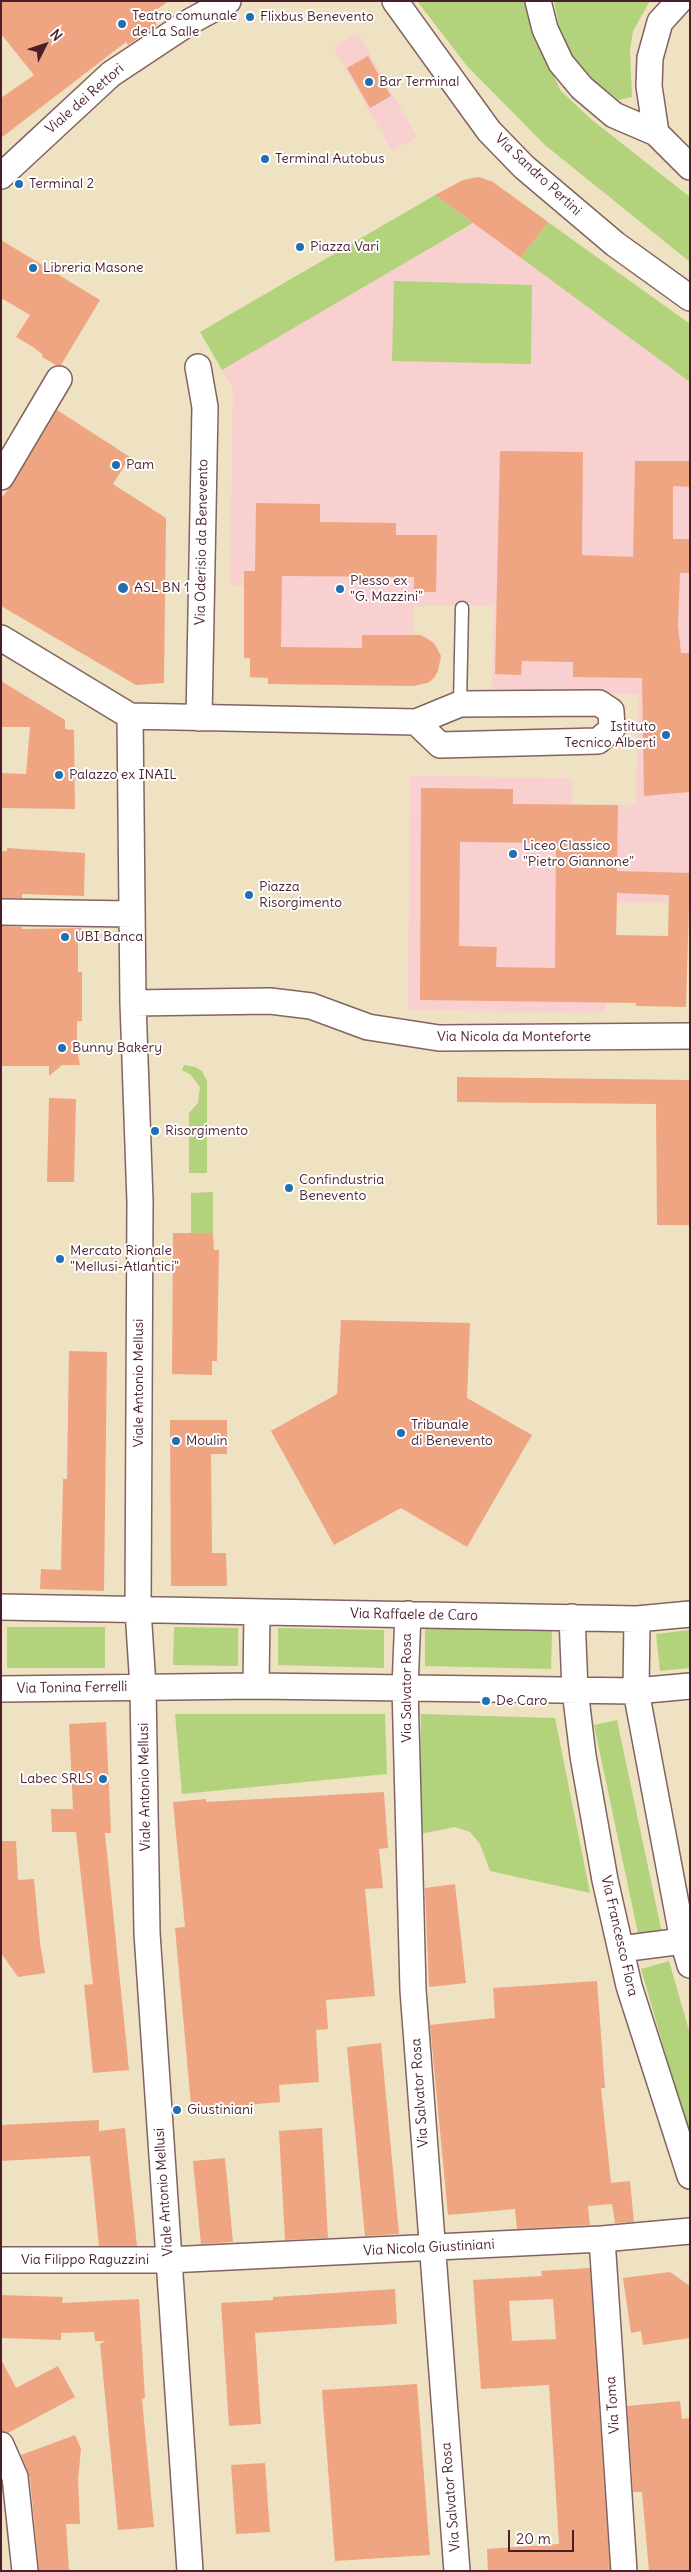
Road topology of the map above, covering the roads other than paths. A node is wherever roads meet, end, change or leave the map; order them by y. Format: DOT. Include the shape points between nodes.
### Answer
graph roads {
  1 [pos="228,1"];
  2 [pos="395,1"];
  3 [pos="538,1"];
  4 [pos="678,1"];
  5 [pos="656,133"];
  6 [pos="690,167"];
  7 [pos="1,176"];
  8 [pos="690,298"];
  9 [pos="198,367"];
  10 [pos="59,379"];
  11 [pos="1,477"];
  12 [pos="462,608"];
  13 [pos="1,638"];
  14 [pos="460,704"];
  15 [pos="130,716"];
  16 [pos="199,718"];
  17 [pos="416,722"];
  18 [pos="1,912"];
  19 [pos="132,914"];
  20 [pos="133,1003"];
  21 [pos="690,1036"];
  22 [pos="1,1607"];
  23 [pos="138,1610"];
  24 [pos="257,1612"];
  25 [pos="408,1614"];
  26 [pos="690,1614"];
  27 [pos="572,1617"];
  28 [pos="637,1619"];
  29 [pos="256,1686"];
  30 [pos="690,1686"];
  31 [pos="143,1687"];
  32 [pos="405,1687"];
  33 [pos="1,1689"];
  34 [pos="575,1690"];
  35 [pos="636,1691"];
  36 [pos="683,1941"];
  37 [pos="621,1949"];
  38 [pos="690,1965"];
  39 [pos="690,2176"];
  40 [pos="690,2231"];
  41 [pos="602,2239"];
  42 [pos="431,2248"];
  43 [pos="1,2260"];
  44 [pos="168,2260"];
  45 [pos="1,2445"];
  46 [pos="25,2571"];
  47 [pos="190,2571"];
  48 [pos="457,2571"];
  49 [pos="624,2571"];
  1 -- 7 [label="street, Viale dei Rettori" via="190,21 111,74"];
  2 -- 8 [label="street, Via Sandro Pertini" via="490,131 524,167 615,244"];
  3 -- 5 [label="street" via="544,29 561,63 582,88 614,115"];
  4 -- 5 [label="street" via="660,22 650,58 648,86"];
  5 -- 6 [label="street"];
  9 -- 16 [label="street, Via Oderisio da Benevento" via="205,407"];
  10 -- 11 [label="street"];
  12 -- 14 [label="lane"];
  13 -- 15 [label="street"];
  14 -- 17 [label="street"];
  14 -- 17 [label="street" via="599,703 612,711 612,729 598,741 440,746"];
  15 -- 16 [label="street"];
  15 -- 19 [label="street"];
  16 -- 17 [label="street"];
  18 -- 19 [label="street"];
  19 -- 20 [label="street"];
  20 -- 21 [label="street, Via Nicola da Monteforte" via="270,1001 311,1006 368,1027 439,1038"];
  20 -- 23 [label="street, Viale Antonio Mellusi" via="140,1202"];
  22 -- 23 [label="street"];
  23 -- 24 [label="street, Via Raffaele de Caro"];
  23 -- 31 [label="street, Viale Antonio Mellusi"];
  24 -- 25 [label="street, Via Raffaele de Caro"];
  24 -- 29 [label="street"];
  25 -- 27 [label="street, Via Raffaele de Caro"];
  25 -- 32 [label="street, Via Salvator Rosa"];
  26 -- 28 [label="street, Via Raffaele de Caro"];
  27 -- 28 [label="street, Via Raffaele de Caro"];
  27 -- 34 [label="street, Via Francesco Flora"];
  28 -- 35 [label="street"];
  29 -- 31 [label="street"];
  29 -- 32 [label="street"];
  30 -- 35 [label="street"];
  31 -- 33 [label="street, Via Tonina Ferrelli"];
  31 -- 44 [label="street, Viale Antonio Mellusi" via="147,1933"];
  32 -- 34 [label="street"];
  32 -- 42 [label="street, Via Salvator Rosa" via="413,1990"];
  34 -- 35 [label="street"];
  34 -- 37 [label="street, Via Francesco Flora" via="584,1766"];
  35 -- 36 [label="street"];
  36 -- 37 [label="street"];
  36 -- 38 [label="street"];
  37 -- 39 [label="street, Via Francesco Flora" via="629,1986"];
  40 -- 41 [label="street, Via Nicola Giustiniani"];
  41 -- 42 [label="street, Via Nicola Giustiniani"];
  41 -- 49 [label="street, Via Toma"];
  42 -- 44 [label="street, Via Nicola Giustiniani"];
  42 -- 48 [label="street, Via Salvator Rosa"];
  43 -- 44 [label="street, Via Filippo Raguzzini"];
  44 -- 47 [label="street, Viale Antonio Mellusi"];
  45 -- 46 [label="street" via="15,2477"];
}
